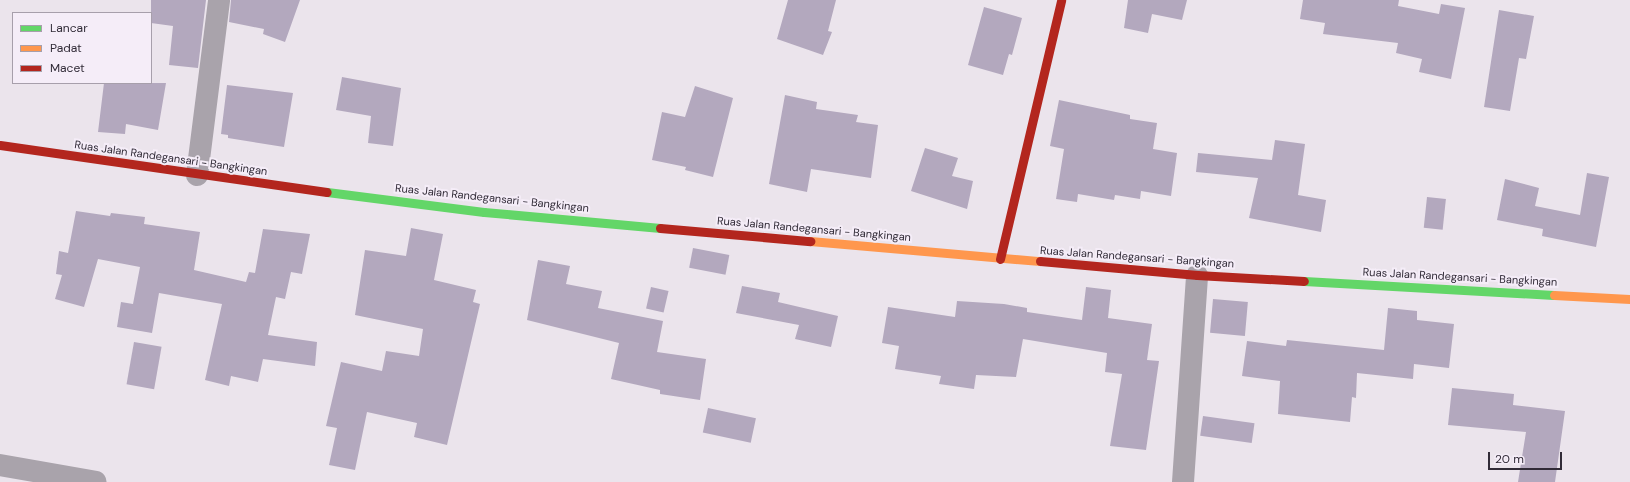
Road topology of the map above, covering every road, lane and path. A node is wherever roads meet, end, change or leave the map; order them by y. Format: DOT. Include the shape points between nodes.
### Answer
graph roads {
  1 [pos="220,0"];
  2 [pos="1061,0"];
  3 [pos="0,145"];
  4 [pos="197,175"];
  5 [pos="1000,259"];
  6 [pos="1197,275"];
  7 [pos="1630,299"];
  8 [pos="0,465"];
  9 [pos="96,482"];
  10 [pos="1183,482"];
  1 -- 4 [label="street"];
  2 -- 5 [label="main road"];
  3 -- 4 [label="main road, Ruas Jalan Randegansari - Bangkingan"];
  4 -- 5 [label="main road, Ruas Jalan Randegansari - Bangkingan" via="484,212"];
  5 -- 6 [label="main road, Ruas Jalan Randegansari - Bangkingan"];
  6 -- 7 [label="main road, Ruas Jalan Randegansari - Bangkingan"];
  6 -- 10 [label="street"];
  8 -- 9 [label="street"];
}
